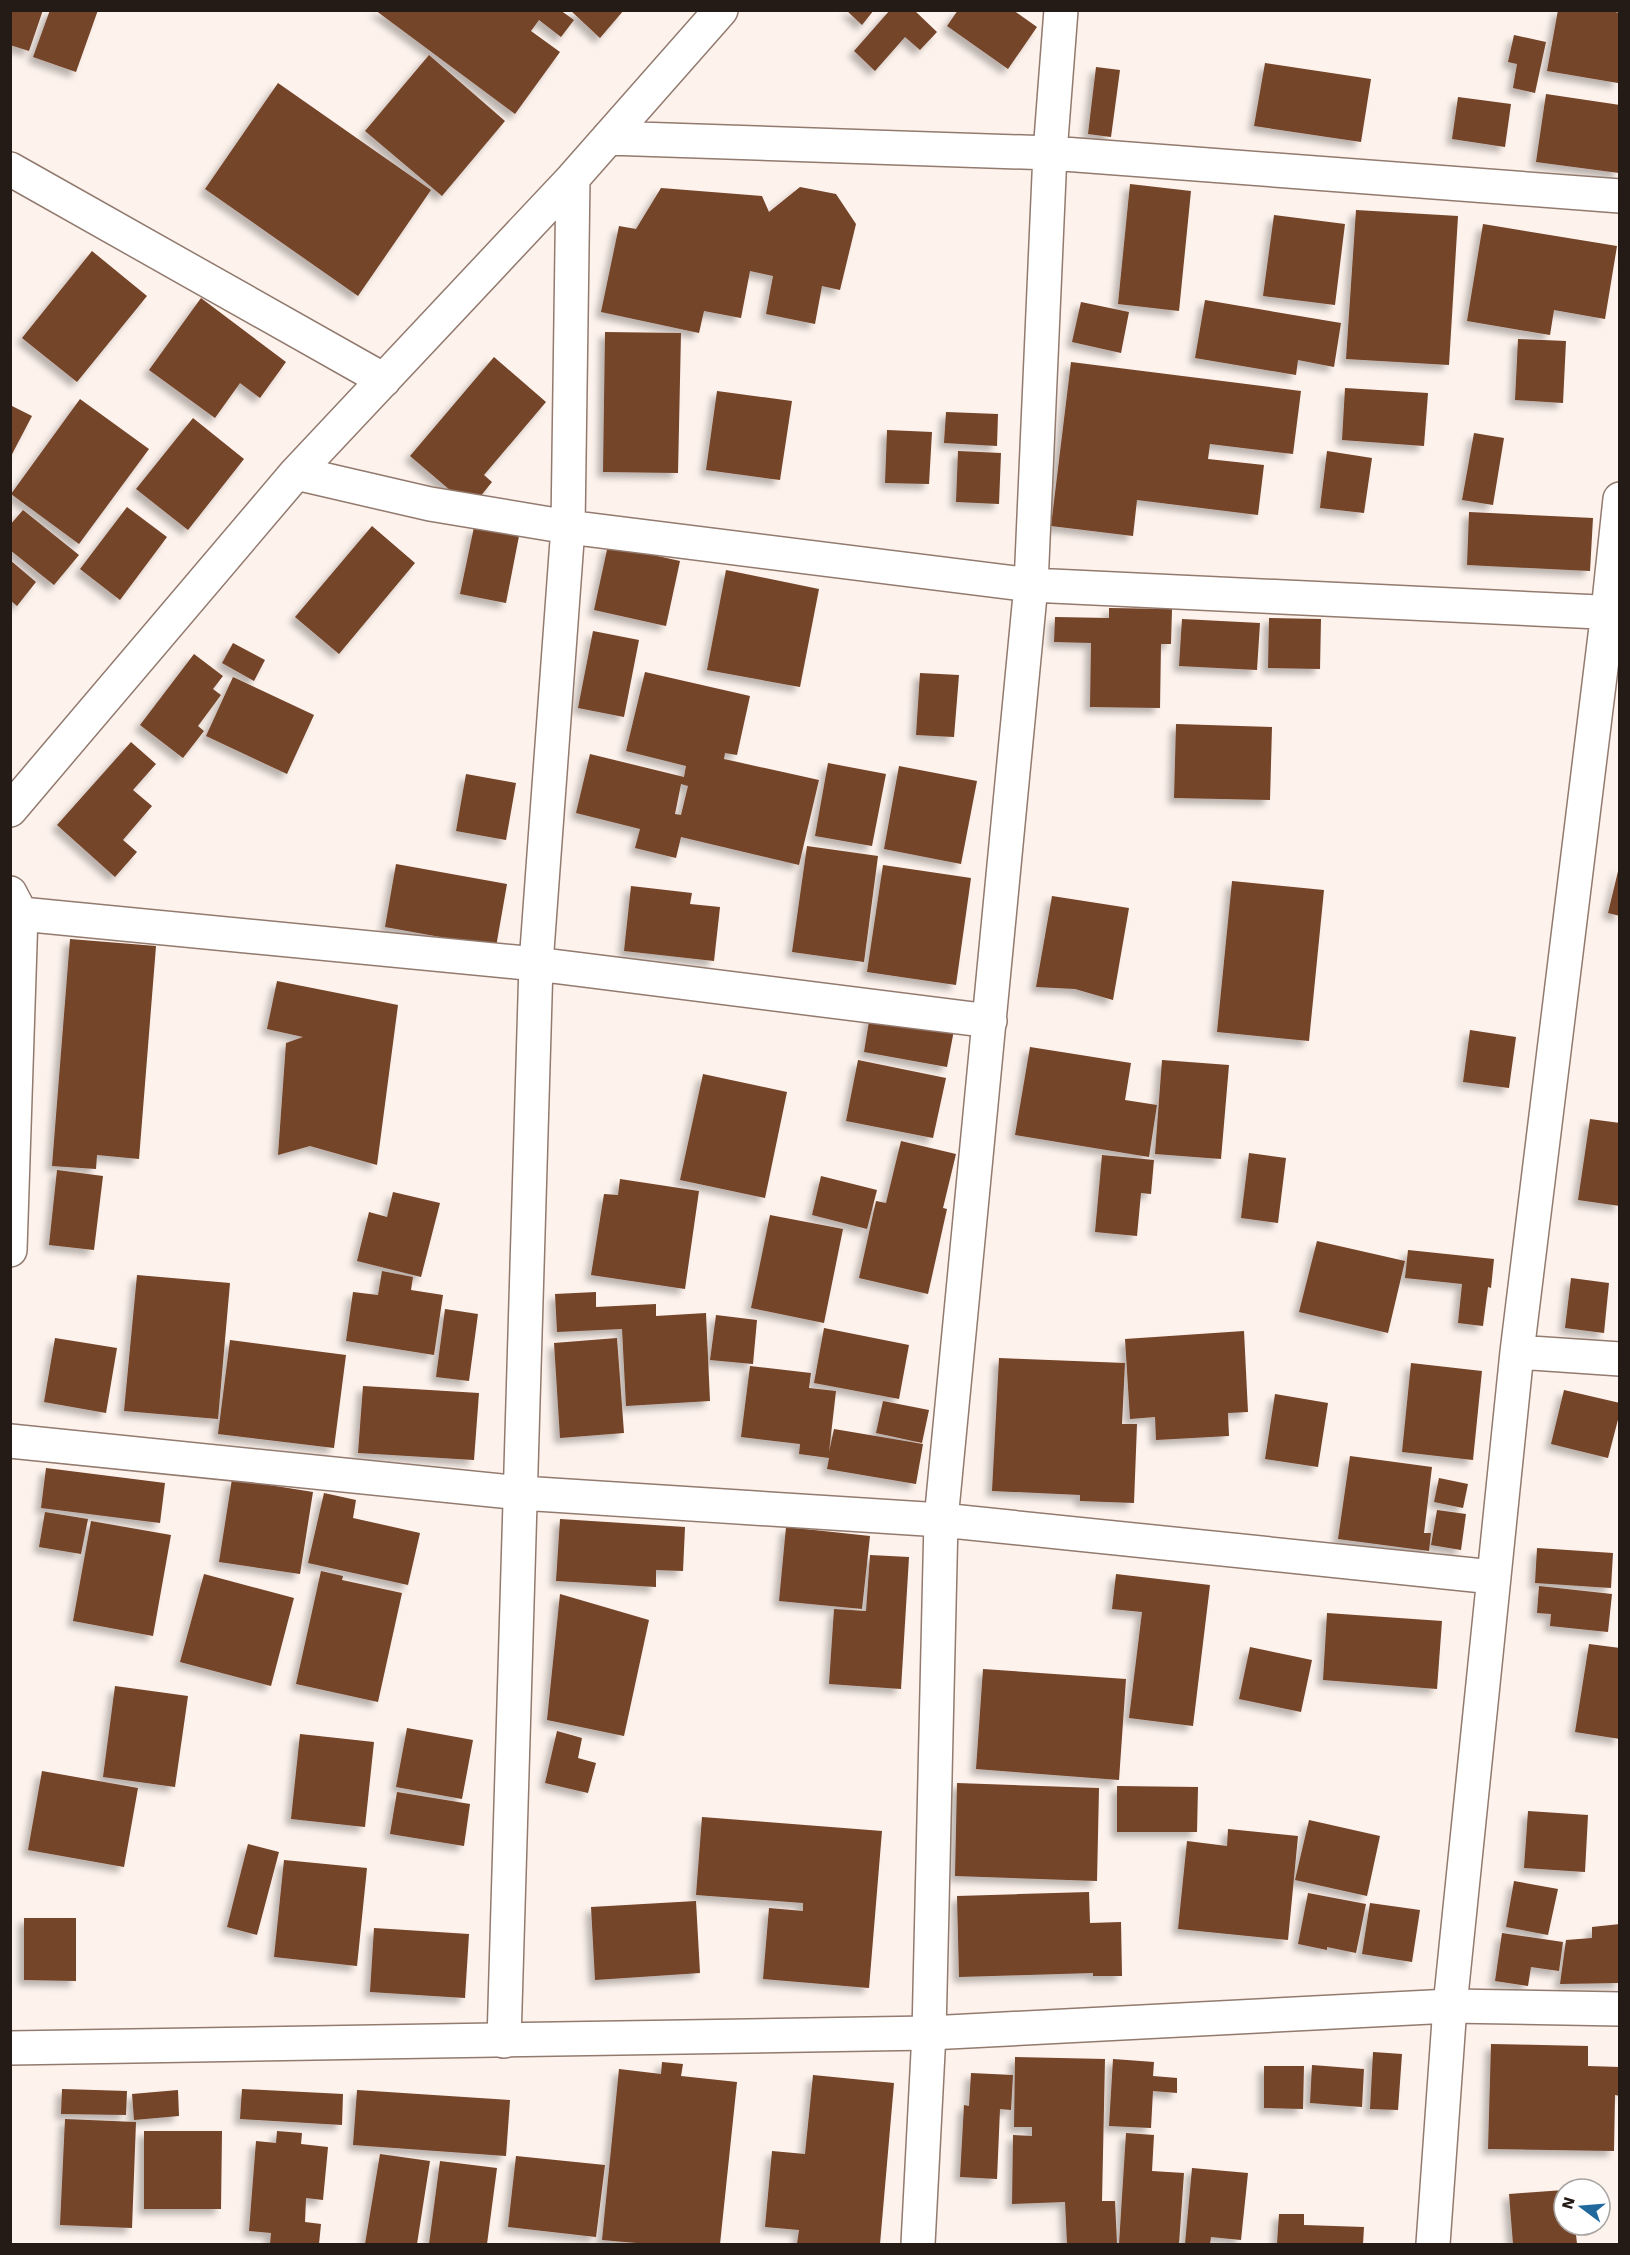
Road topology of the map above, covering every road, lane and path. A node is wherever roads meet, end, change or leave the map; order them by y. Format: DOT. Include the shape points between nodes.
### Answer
graph roads {
  1 [pos="722,10"];
  2 [pos="1061,10"];
  3 [pos="608,138"];
  4 [pos="1050,153"];
  5 [pos="10,170"];
  6 [pos="573,178"];
  7 [pos="1620,196"];
  8 [pos="384,380"];
  9 [pos="296,473"];
  10 [pos="1620,499"];
  11 [pos="568,526"];
  12 [pos="1031,585"];
  13 [pos="1614,612"];
  14 [pos="10,810"];
  15 [pos="16,904"];
  16 [pos="536,964"];
  17 [pos="990,1021"];
  18 [pos="10,1250"];
  19 [pos="1517,1352"];
  20 [pos="1620,1359"];
  21 [pos="10,1441"];
  22 [pos="521,1493"];
  23 [pos="941,1520"];
  24 [pos="1493,1577"];
  25 [pos="1450,2006"];
  26 [pos="1620,2009"];
  27 [pos="929,2033"];
  28 [pos="504,2041"];
  29 [pos="10,2048"];
  30 [pos="918,2244"];
  31 [pos="1433,2244"];
  1 -- 3 [label="street"];
  2 -- 4 [label="street"];
  3 -- 4 [label="street"];
  3 -- 6 [label="street"];
  4 -- 7 [label="street"];
  4 -- 12 [label="street"];
  5 -- 8 [label="street"];
  6 -- 8 [label="street"];
  6 -- 11 [label="street"];
  8 -- 9 [label="street"];
  9 -- 11 [label="street" via="430,504"];
  9 -- 14 [label="street"];
  10 -- 13 [label="street"];
  11 -- 12 [label="street"];
  11 -- 16 [label="street"];
  12 -- 13 [label="street"];
  12 -- 17 [label="street"];
  13 -- 19 [label="street"];
  15 -- 16 [label="street"];
  15 -- 18 [label="street"];
  16 -- 17 [label="street"];
  16 -- 22 [label="street"];
  17 -- 23 [label="street"];
  19 -- 20 [label="street"];
  19 -- 24 [label="street"];
  21 -- 22 [label="street"];
  22 -- 23 [label="street"];
  22 -- 28 [label="street"];
  23 -- 24 [label="street"];
  23 -- 27 [label="street"];
  24 -- 25 [label="street"];
  25 -- 26 [label="street"];
  25 -- 27 [label="street"];
  25 -- 31 [label="street"];
  27 -- 28 [label="street"];
  27 -- 30 [label="street"];
  28 -- 29 [label="street"];
}
